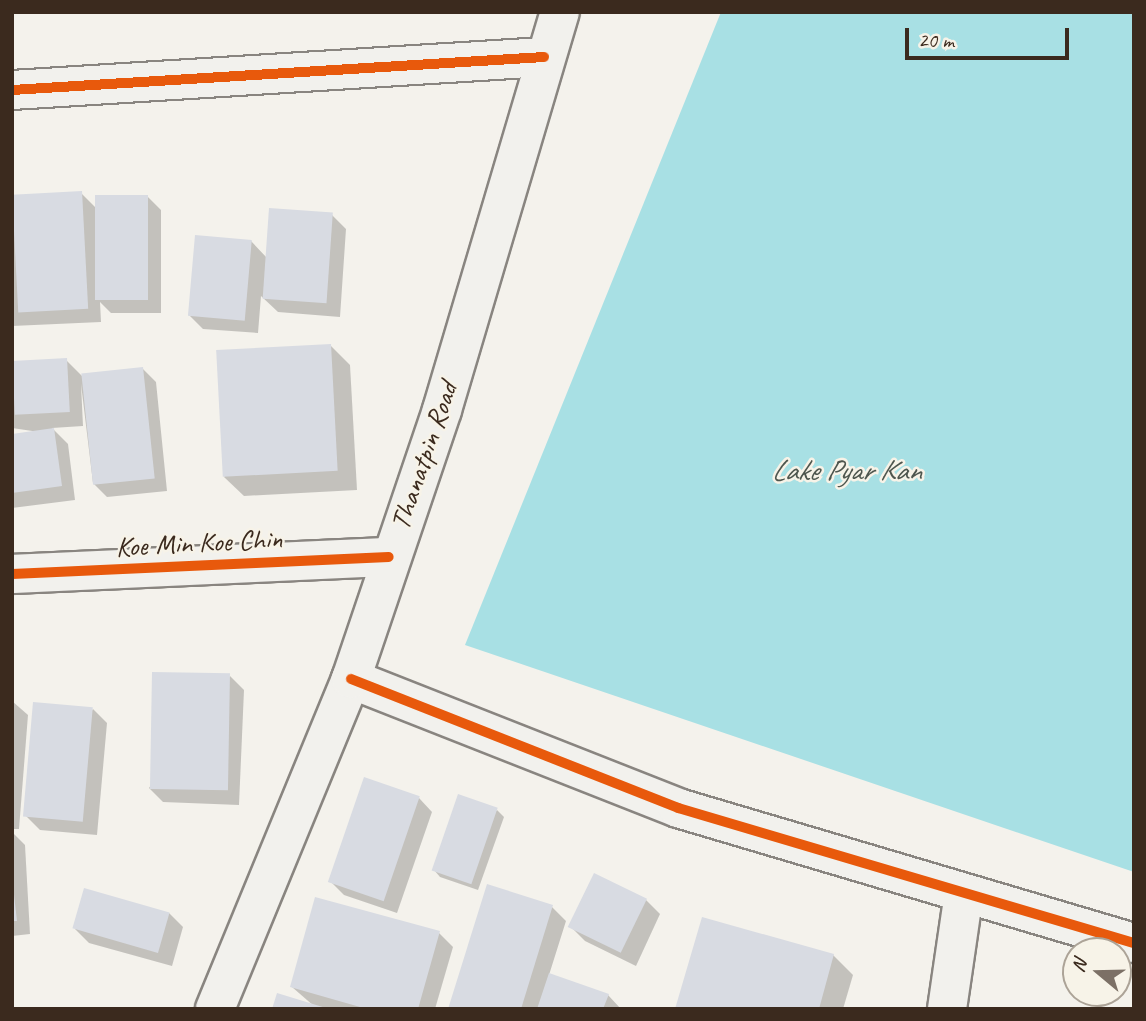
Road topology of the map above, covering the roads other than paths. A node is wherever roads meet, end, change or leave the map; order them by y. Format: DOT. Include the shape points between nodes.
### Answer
graph roads {
  1 [pos="560,12"];
  2 [pos="544,57"];
  3 [pos="12,90"];
  4 [pos="389,557"];
  5 [pos="12,574"];
  6 [pos="351,679"];
  7 [pos="964,893"];
  8 [pos="1134,943"];
  9 [pos="215,1009"];
  10 [pos="947,1009"];
  1 -- 2 [label="street, Thanatpin Road"];
  2 -- 3 [label="street"];
  2 -- 4 [label="street, Thanatpin Road" via="442,410"];
  4 -- 5 [label="street, Koe Min Koe Chin"];
  4 -- 6 [label="street, Thanatpin Road"];
  6 -- 7 [label="street" via="678,808"];
  6 -- 9 [label="street, Thanatpin Road"];
  7 -- 8 [label="street"];
  7 -- 10 [label="street"];
}
